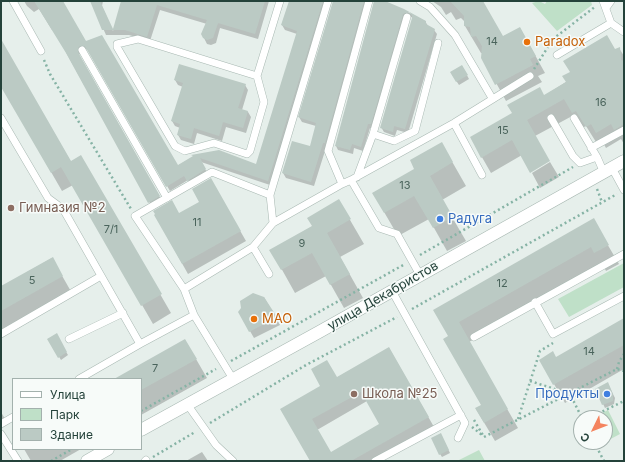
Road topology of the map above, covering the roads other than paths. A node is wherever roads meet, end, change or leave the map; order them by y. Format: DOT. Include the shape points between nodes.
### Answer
graph roads {
  1 [pos="13,1"];
  2 [pos="280,1"];
  3 [pos="328,1"];
  4 [pos="369,1"];
  5 [pos="420,1"];
  6 [pos="603,1"];
  7 [pos="611,1"];
  8 [pos="606,8"];
  9 [pos="407,17"];
  10 [pos="611,23"];
  11 [pos="624,32"];
  12 [pos="438,43"];
  13 [pos="82,50"];
  14 [pos="41,51"];
  15 [pos="557,55"];
  16 [pos="257,76"];
  17 [pos="530,76"];
  18 [pos="492,98"];
  19 [pos="1,118"];
  20 [pos="552,118"];
  21 [pos="574,118"];
  22 [pos="454,123"];
  23 [pos="624,130"];
  24 [pos="373,134"];
  25 [pos="591,148"];
  26 [pos="597,157"];
  27 [pos="624,161"];
  28 [pos="608,170"];
  29 [pos="482,175"];
  30 [pos="354,178"];
  31 [pos="342,184"];
  32 [pos="624,190"];
  33 [pos="270,195"];
  34 [pos="168,198"];
  35 [pos="273,223"];
  36 [pos="253,247"];
  37 [pos="624,254"];
  38 [pos="269,274"];
  39 [pos="420,275"];
  40 [pos="101,276"];
  41 [pos="184,289"];
  42 [pos="392,291"];
  43 [pos="624,296"];
  44 [pos="535,302"];
  45 [pos="122,313"];
  46 [pos="194,315"];
  47 [pos="1,334"];
  48 [pos="474,337"];
  49 [pos="69,339"];
  50 [pos="140,344"];
  51 [pos="81,378"];
  52 [pos="233,379"];
  53 [pos="187,404"];
  54 [pos="461,415"];
  55 [pos="12,418"];
  56 [pos="1,424"];
  57 [pos="142,429"];
  58 [pos="1,434"];
  59 [pos="458,438"];
  60 [pos="106,450"];
  61 [pos="18,461"];
  62 [pos="87,461"];
  63 [pos="233,461"];
  64 [pos="375,461"];
  1 -- 14 [label="lane"];
  2 -- 16 [label="lane"];
  3 -- 33 [label="lane"];
  4 -- 31 [label="lane" via="328,151"];
  5 -- 18 [label="lane" via="430,7 455,35"];
  6 -- 8 [label="lane"];
  7 -- 8 [label="lane"];
  8 -- 10 [label="lane"];
  9 -- 24 [label="lane"];
  10 -- 11 [label="lane"];
  10 -- 15 [label="lane"];
  12 -- 24 [label="lane" via="415,131 394,141"];
  13 -- 34 [label="lane"];
  16 -- 16 [label="lane" via="264,102 250,151 247,154 214,143 186,151 175,146 117,47 118,44 138,39"];
  17 -- 18 [label="lane"];
  18 -- 22 [label="lane"];
  19 -- 40 [label="lane" via="48,198 63,209"];
  20 -- 26 [label="lane" via="573,156 580,163"];
  21 -- 25 [label="lane"];
  22 -- 29 [label="lane"];
  22 -- 30 [label="lane"];
  23 -- 25 [label="lane"];
  24 -- 30 [label="lane"];
  25 -- 26 [label="lane"];
  26 -- 28 [label="lane"];
  27 -- 28 [label="street, улица Декабристов"];
  28 -- 32 [label="lane"];
  28 -- 39 [label="street, улица Декабристов"];
  30 -- 31 [label="lane"];
  30 -- 39 [label="lane" via="379,228 397,234"];
  31 -- 35 [label="lane"];
  33 -- 34 [label="lane" via="212,172"];
  33 -- 35 [label="lane"];
  34 -- 41 [label="lane" via="135,216"];
  35 -- 36 [label="lane"];
  36 -- 38 [label="lane"];
  36 -- 41 [label="lane"];
  37 -- 44 [label="lane"];
  39 -- 42 [label="street, улица Декабристов"];
  40 -- 45 [label="lane"];
  40 -- 47 [label="lane"];
  41 -- 46 [label="lane"];
  42 -- 52 [label="street, улица Декабристов"];
  42 -- 54 [label="lane"];
  43 -- 44 [label="lane" via="553,334"];
  44 -- 48 [label="lane"];
  45 -- 49 [label="lane"];
  45 -- 50 [label="lane"];
  46 -- 50 [label="lane"];
  46 -- 52 [label="lane"];
  50 -- 51 [label="lane"];
  52 -- 53 [label="street, улица Декабристов"];
  53 -- 57 [label="street, улица Декабристов"];
  53 -- 63 [label="lane" via="216,445"];
  54 -- 59 [label="lane" via="466,423"];
  54 -- 64 [label="lane"];
  55 -- 56 [label="lane"];
  58 -- 61 [label="lane"];
  60 -- 62 [label="street"];
}
